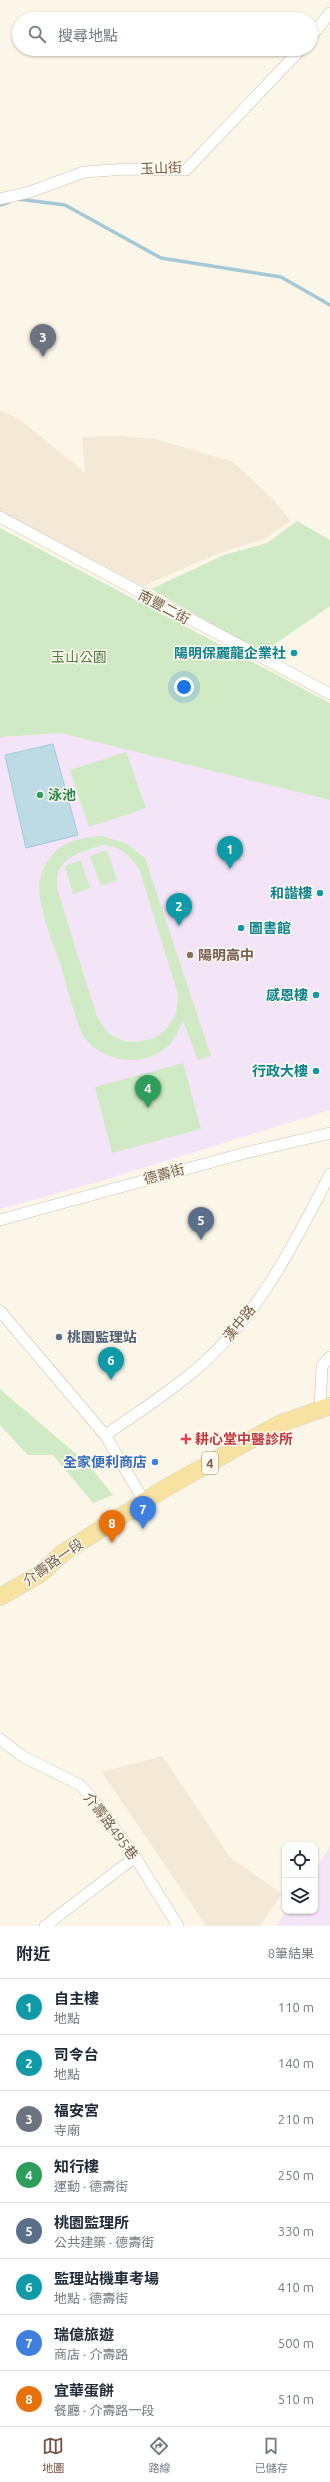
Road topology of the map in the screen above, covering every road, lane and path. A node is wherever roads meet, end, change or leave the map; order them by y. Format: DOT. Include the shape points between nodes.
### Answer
graph roads {
  1 [pos="330,13"];
  2 [pos="318,28"];
  3 [pos="294,56"];
  4 [pos="0,199"];
  5 [pos="0,517"];
  6 [pos="330,694"];
  7 [pos="330,1133"];
  8 [pos="330,1174"];
  9 [pos="0,1220"];
  10 [pos="0,1311"];
  11 [pos="330,1357"];
  12 [pos="325,1407"];
  13 [pos="105,1435"];
  14 [pos="144,1501"];
  15 [pos="0,1597"];
  16 [pos="0,1739"];
  17 [pos="135,1857"];
  18 [pos="45,1926"];
  19 [pos="178,1926"];
  1 -- 2 [label="street"];
  3 -- 4 [label="street, 玉山街" via="186,170 127,169 84,172 30,192"];
  5 -- 6 [label="street, 南豐二街"];
  7 -- 9 [label="street, 德壽街" via="222,1159"];
  8 -- 13 [label="street, 漢中路" via="285,1262 257,1302 222,1344 194,1371"];
  10 -- 13 [label="street"];
  11 -- 12 [label="street" via="322,1366"];
  12 -- 14 [label="main road, 4" via="279,1424"];
  13 -- 14 [label="street"];
  14 -- 15 [label="main road, 介壽路一段 / 4" via="63,1553 40,1574"];
  16 -- 17 [label="street, 介壽路495巷" via="22,1756 80,1785"];
  17 -- 18 [label="street"];
  17 -- 19 [label="street, 介壽路495巷"];
}
